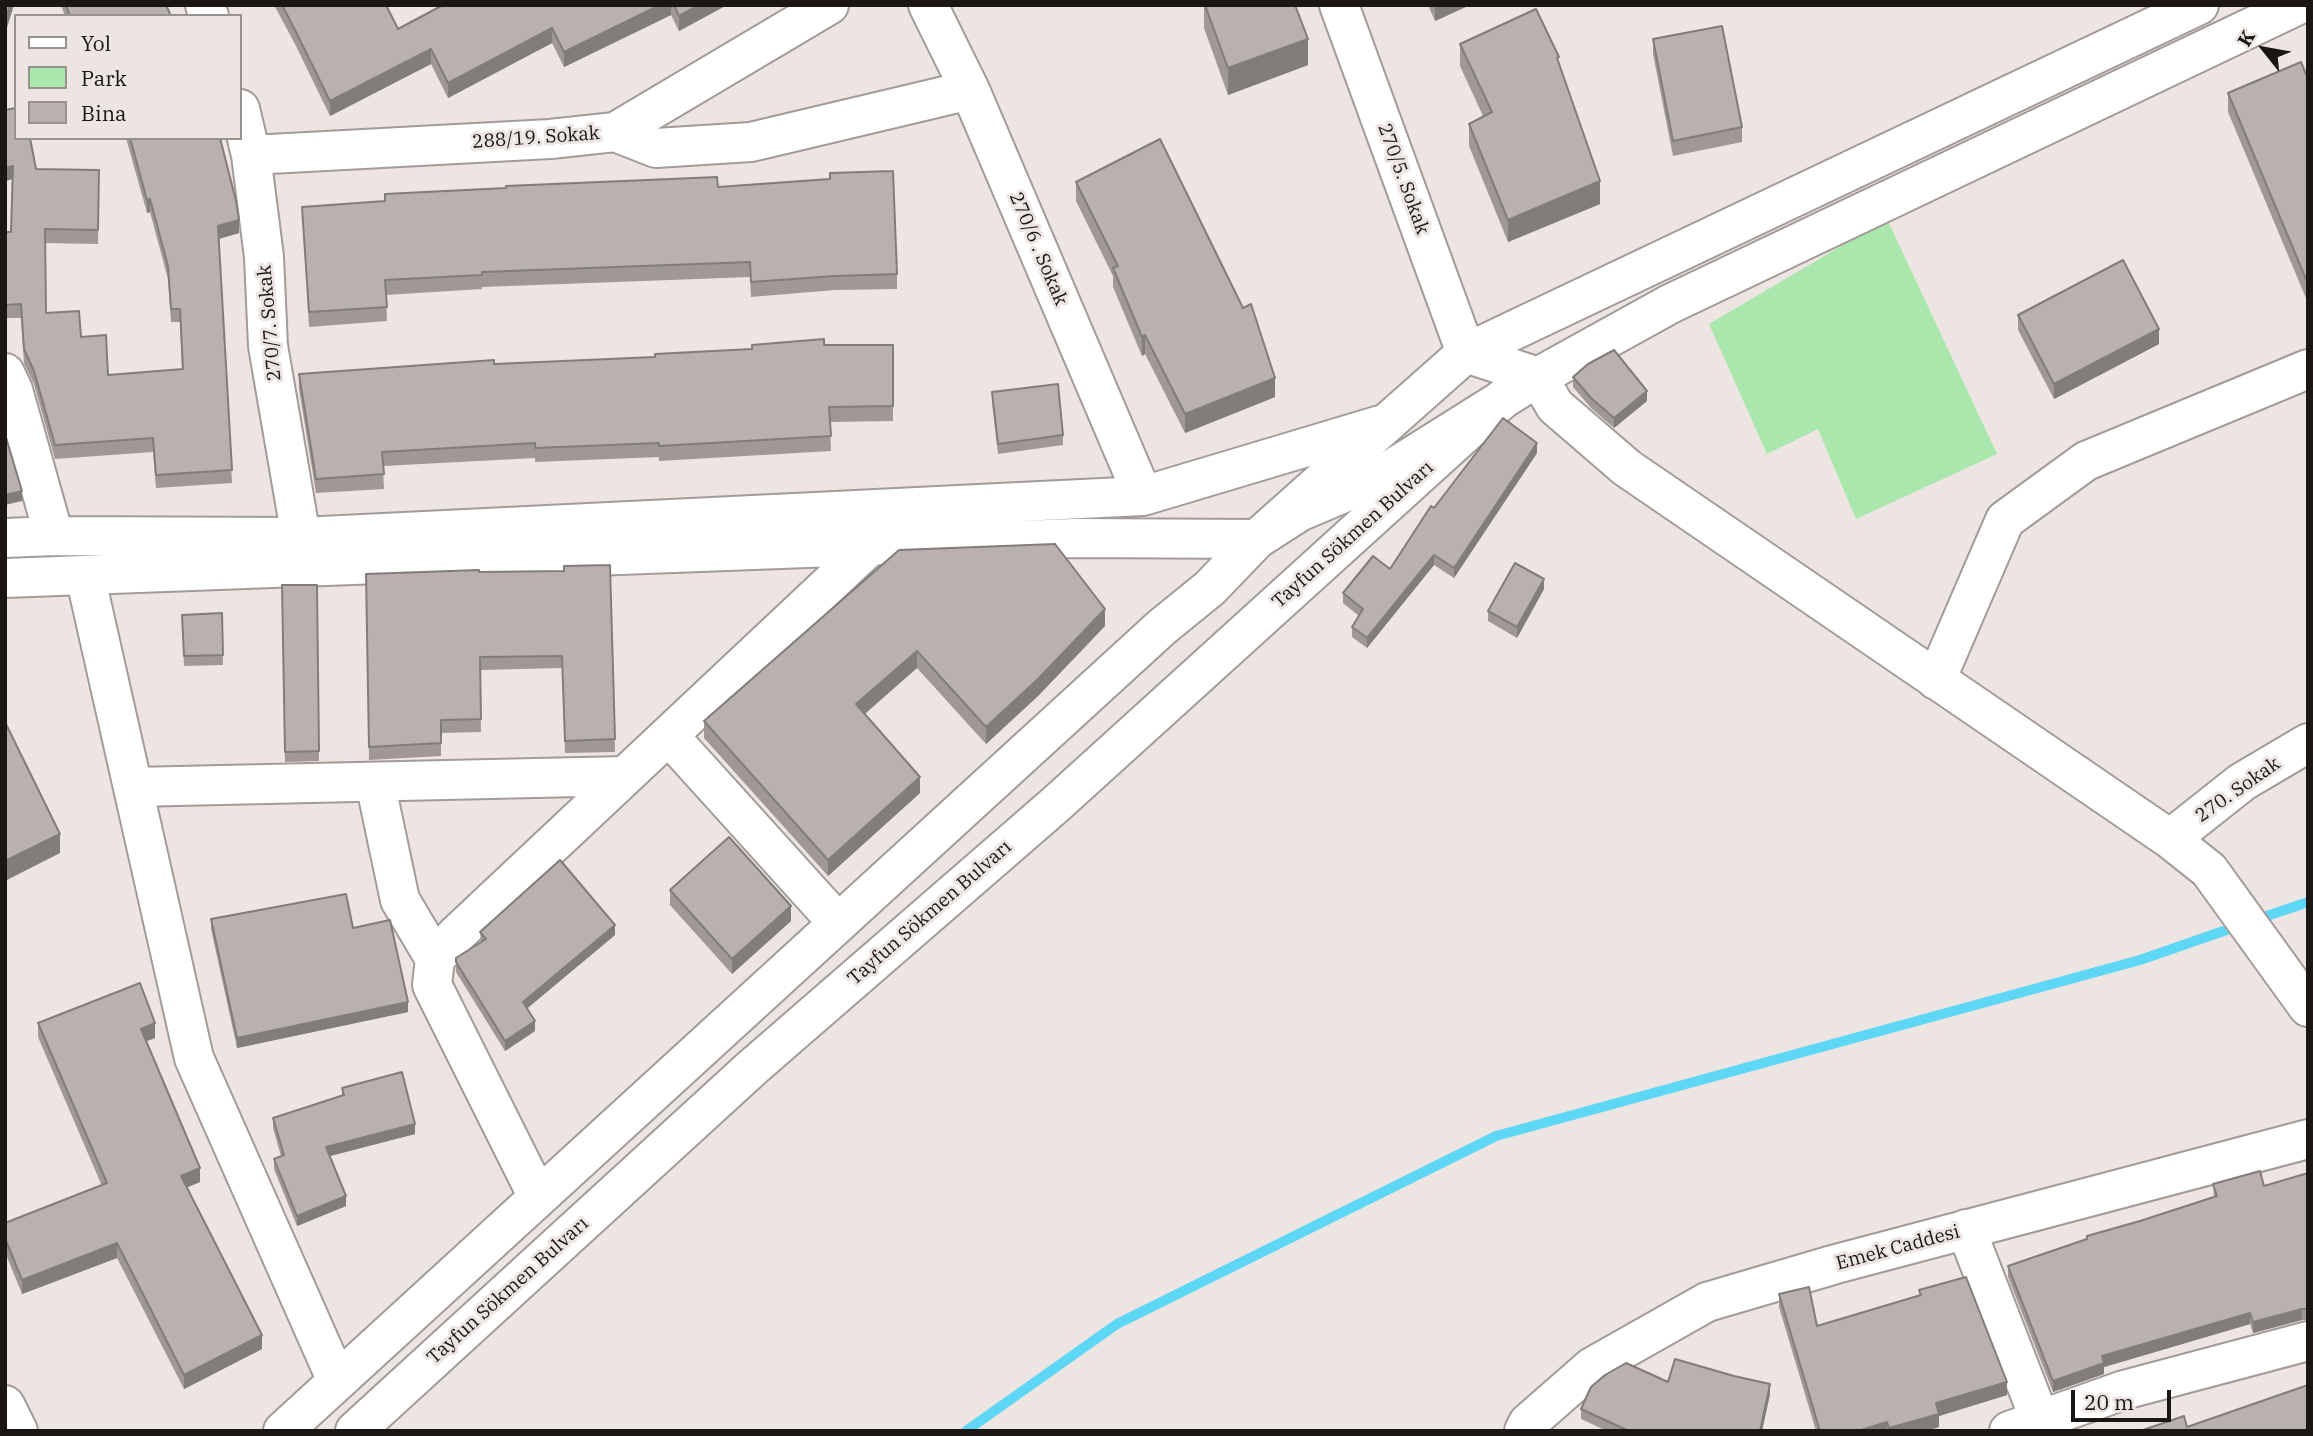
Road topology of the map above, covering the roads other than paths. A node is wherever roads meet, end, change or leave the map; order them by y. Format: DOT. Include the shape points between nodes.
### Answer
graph roads {
  1 [pos="829,5"];
  2 [pos="928,5"];
  3 [pos="1339,5"];
  4 [pos="2199,5"];
  5 [pos="2298,5"];
  6 [pos="970,90"];
  7 [pos="242,117"];
  8 [pos="615,132"];
  9 [pos="251,155"];
  10 [pos="1466,353"];
  11 [pos="2308,369"];
  12 [pos="5,373"];
  13 [pos="1522,386"];
  14 [pos="1387,423"];
  15 [pos="1143,496"];
  16 [pos="54,536"];
  17 [pos="301,537"];
  18 [pos="5,538"];
  19 [pos="1256,539"];
  20 [pos="871,545"];
  21 [pos="85,575"];
  22 [pos="5,578"];
  23 [pos="1936,680"];
  24 [pos="669,736"];
  25 [pos="2308,743"];
  26 [pos="625,776"];
  27 [pos="375,782"];
  28 [pos="133,787"];
  29 [pos="2170,839"];
  30 [pos="838,923"];
  31 [pos="435,959"];
  32 [pos="2302,997"];
  33 [pos="2308,1139"];
  34 [pos="538,1197"];
  35 [pos="1966,1229"];
  36 [pos="2308,1341"];
  37 [pos="337,1381"];
  38 [pos="5,1405"];
  39 [pos="2030,1427"];
  40 [pos="18,1431"];
  41 [pos="283,1431"];
  42 [pos="355,1431"];
  43 [pos="1524,1431"];
  1 -- 8 [label="street, 288/19. Sokak"];
  2 -- 6 [label="street, 270/6 . Sokak"];
  3 -- 10 [label="street, 270/5. Sokak"];
  4 -- 10 [label="street"];
  5 -- 13 [label="street" via="1670,304"];
  6 -- 8 [label="street" via="751,142 656,148"];
  6 -- 15 [label="street, 270/6 . Sokak"];
  7 -- 9 [label="street, 270/7. Sokak"];
  8 -- 9 [label="street, 288/19. Sokak"];
  9 -- 17 [label="street, 270/7. Sokak" via="264,257 268,346"];
  10 -- 13 [label="street"];
  10 -- 14 [label="street"];
  11 -- 23 [label="street" via="2086,461 2005,520"];
  12 -- 16 [label="street"];
  13 -- 19 [label="street" via="1374,480 1299,512"];
  13 -- 23 [label="street" via="1555,406 1627,468"];
  13 -- 42 [label="street, Tayfun Sökmen Bulvarı" via="1055,805 753,1067"];
  14 -- 15 [label="street"];
  14 -- 19 [label="street"];
  15 -- 17 [label="street"];
  16 -- 17 [label="street"];
  16 -- 18 [label="street"];
  19 -- 20 [label="street" via="1076,538"];
  19 -- 30 [label="street" via="1210,588"];
  20 -- 21 [label="street"];
  20 -- 24 [label="street"];
  21 -- 22 [label="street"];
  21 -- 28 [label="street"];
  23 -- 29 [label="street"];
  24 -- 26 [label="street"];
  24 -- 30 [label="street"];
  25 -- 29 [label="street, 270. Sokak" via="2242,782"];
  26 -- 27 [label="street"];
  26 -- 31 [label="street"];
  27 -- 28 [label="street"];
  27 -- 31 [label="street" via="400,900"];
  28 -- 37 [label="street" via="194,1058"];
  29 -- 32 [label="street" via="2209,870"];
  30 -- 34 [label="street"];
  31 -- 34 [label="street" via="432,985"];
  33 -- 35 [label="street, Emek Caddesi"];
  34 -- 37 [label="street"];
  35 -- 39 [label="street"];
  35 -- 43 [label="street, Emek Caddesi" via="1707,1302 1592,1367"];
  36 -- 39 [label="street" via="2124,1390"];
  37 -- 41 [label="street"];
  38 -- 40 [label="street"];
}
